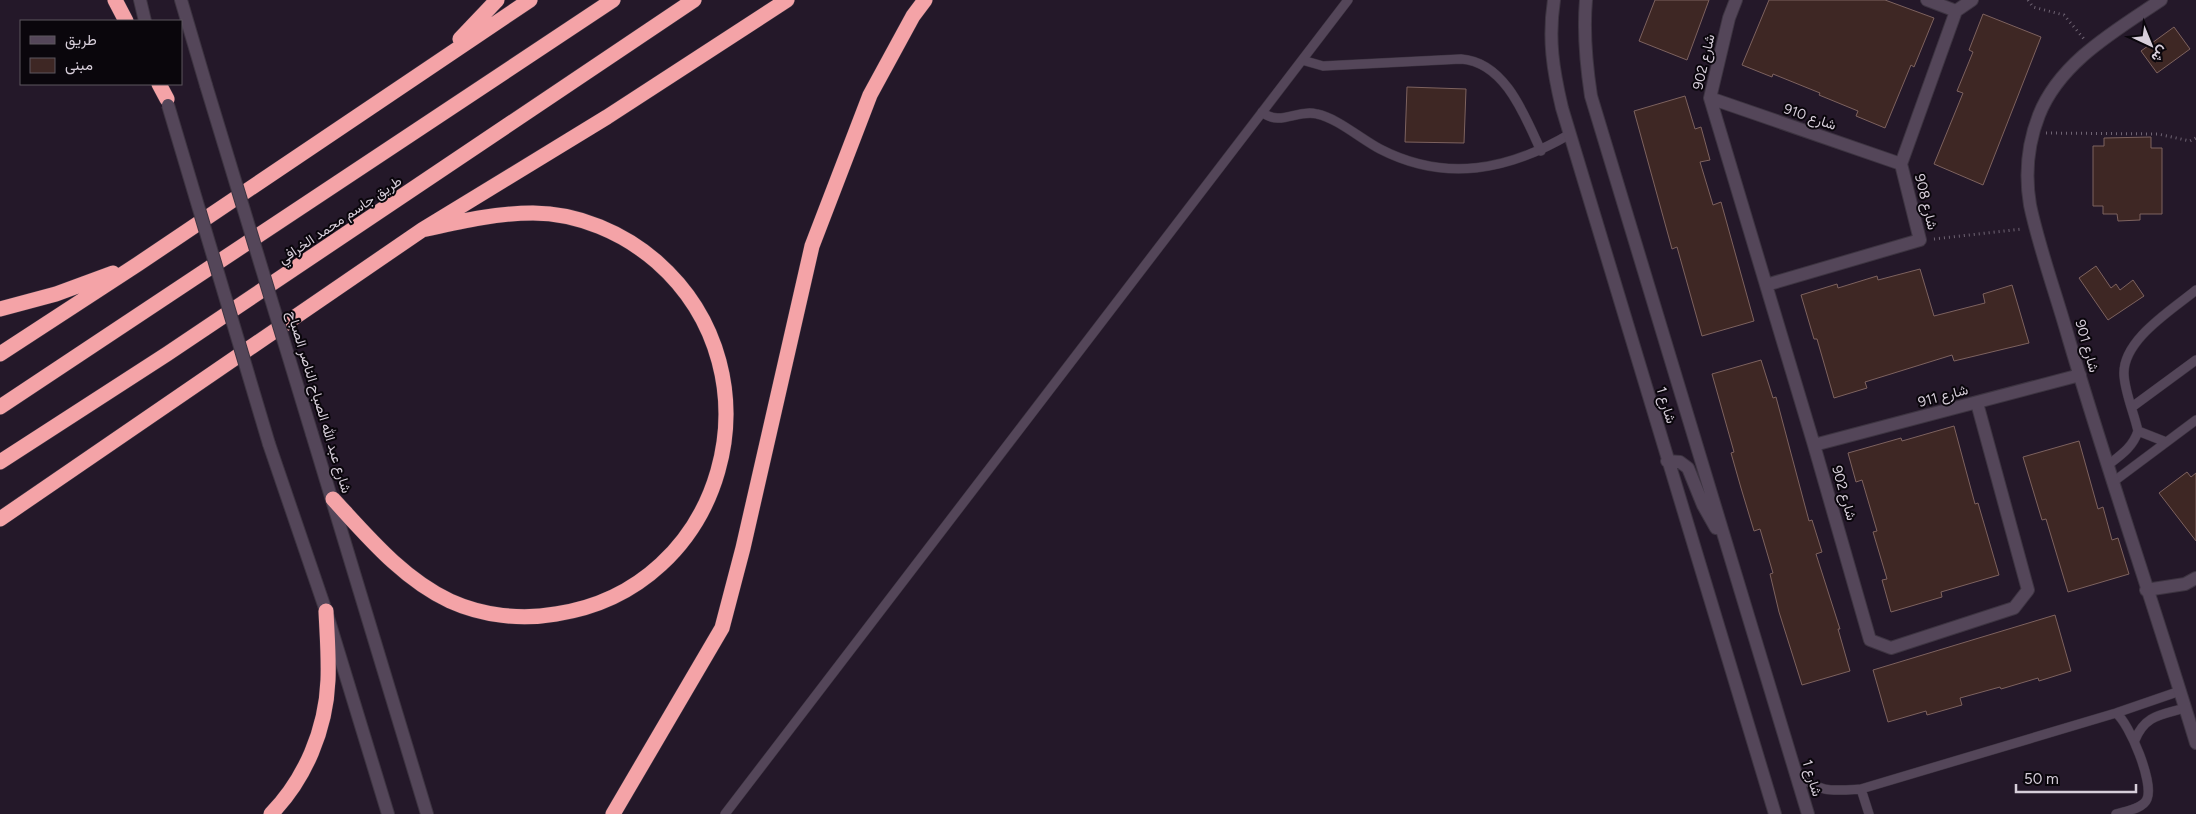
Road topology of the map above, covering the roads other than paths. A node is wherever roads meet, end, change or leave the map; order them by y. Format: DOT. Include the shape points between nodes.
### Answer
graph roads {
  1 [pos="115,0"];
  2 [pos="140,0"];
  3 [pos="181,0"];
  4 [pos="497,0"];
  5 [pos="530,0"];
  6 [pos="614,0"];
  7 [pos="694,0"];
  8 [pos="786,0"];
  9 [pos="925,0"];
  10 [pos="1348,0"];
  11 [pos="1554,0"];
  12 [pos="1586,0"];
  13 [pos="1736,0"];
  14 [pos="1926,0"];
  15 [pos="1972,0"];
  16 [pos="2160,0"];
  17 [pos="1956,11"];
  18 [pos="125,20"];
  19 [pos="145,20"];
  20 [pos="1302,60"];
  21 [pos="436,63"];
  22 [pos="160,85"];
  23 [pos="1710,98"];
  24 [pos="168,102"];
  25 [pos="1262,112"];
  26 [pos="1570,134"];
  27 [pos="1541,151"];
  28 [pos="1901,164"];
  29 [pos="422,230"];
  30 [pos="138,264"];
  31 [pos="1766,285"];
  32 [pos="2196,290"];
  33 [pos="0,309"];
  34 [pos="0,354"];
  35 [pos="2196,360"];
  36 [pos="2080,375"];
  37 [pos="1977,403"];
  38 [pos="0,407"];
  39 [pos="2132,407"];
  40 [pos="2196,420"];
  41 [pos="2138,430"];
  42 [pos="2166,442"];
  43 [pos="1814,445"];
  44 [pos="1667,461"];
  45 [pos="0,462"];
  46 [pos="2108,465"];
  47 [pos="2113,482"];
  48 [pos="333,499"];
  49 [pos="0,519"];
  50 [pos="1723,538"];
  51 [pos="2196,578"];
  52 [pos="2146,590"];
  53 [pos="326,611"];
  54 [pos="2180,691"];
  55 [pos="2185,708"];
  56 [pos="2116,713"];
  57 [pos="2135,740"];
  58 [pos="2196,743"];
  59 [pos="1796,775"];
  60 [pos="1861,789"];
  61 [pos="271,814"];
  62 [pos="388,814"];
  63 [pos="427,814"];
  64 [pos="613,814"];
  65 [pos="725,814"];
  66 [pos="1775,814"];
  67 [pos="1808,814"];
  68 [pos="1869,814"];
  69 [pos="2116,814"];
  1 -- 18 [label="highway"];
  2 -- 19 [label="street"];
  3 -- 48 [label="street, شارع عبد الله الصباح الناصر الصباح, bridge"];
  4 -- 21 [label="highway"];
  5 -- 21 [label="highway"];
  6 -- 38 [label="highway"];
  7 -- 45 [label="highway, طريق جاسم محمد الخرافي" via="176,349"];
  8 -- 29 [label="highway" via="607,117"];
  9 -- 64 [label="highway" via="870,95 812,246 722,628"];
  10 -- 20 [label="lane"];
  11 -- 26 [label="street, شارع 1" via="1552,63"];
  12 -- 50 [label="street, شارع 1" via="1584,33 1591,96"];
  13 -- 23 [label="street, شارع 902"];
  14 -- 17 [label="street"];
  15 -- 17 [label="street"];
  16 -- 36 [label="street, شارع 901" via="2082,57 2057,84 2040,114 2034,133 2027,175 2030,205"];
  17 -- 28 [label="street, شارع 908"];
  20 -- 25 [label="lane"];
  20 -- 27 [label="lane" via="1323,66 1476,62 1489,69 1511,93"];
  21 -- 30 [label="highway"];
  22 -- 24 [label="highway"];
  23 -- 28 [label="street, شارع 910"];
  23 -- 31 [label="street, شارع 902"];
  24 -- 53 [label="street, bridge" via="269,444"];
  25 -- 27 [label="lane" via="1278,119 1317,114 1382,150 1429,165 1494,166"];
  25 -- 65 [label="lane"];
  26 -- 27 [label="lane"];
  26 -- 44 [label="street, شارع 1"];
  28 -- 31 [label="street, شارع 908" via="1920,240"];
  29 -- 48 [label="highway" via="508,214 560,215 591,223 634,244 653,258 672,275 698,310 720,359 727,396 727,418 717,479 689,531 674,550 640,581 604,601 567,613 544,616 521,617 471,610 438,595 393,562"];
  29 -- 49 [label="highway"];
  30 -- 33 [label="highway" via="56,294"];
  30 -- 34 [label="highway"];
  31 -- 43 [label="street, شارع 902"];
  32 -- 39 [label="lane" via="2134,343 2126,358 2124,375"];
  35 -- 39 [label="lane"];
  36 -- 37 [label="street, شارع 911"];
  36 -- 46 [label="street, شارع 901"];
  37 -- 43 [label="street, شارع 911"];
  37 -- 43 [label="street, شارع 902" via="2028,590 2014,608 1891,648 1870,640"];
  39 -- 41 [label="lane"];
  40 -- 42 [label="lane"];
  41 -- 42 [label="lane"];
  41 -- 46 [label="lane" via="2128,449"];
  42 -- 47 [label="lane"];
  44 -- 50 [label="street" via="1680,462 1688,468 1703,505"];
  44 -- 66 [label="street, شارع 1"];
  46 -- 47 [label="street, شارع 901"];
  47 -- 52 [label="street, شارع 901"];
  48 -- 63 [label="street, شارع عبد الله الصباح الناصر الصباح"];
  50 -- 59 [label="street, شارع 1"];
  51 -- 52 [label="street" via="2185,584"];
  52 -- 54 [label="street, شارع 901"];
  53 -- 61 [label="highway" via="328,680 322,717 308,763 291,791"];
  53 -- 62 [label="street"];
  54 -- 55 [label="street, شارع 901"];
  54 -- 56 [label="lane"];
  55 -- 57 [label="lane" via="2146,722"];
  55 -- 58 [label="street, شارع 901"];
  56 -- 57 [label="lane" via="2123,718"];
  56 -- 60 [label="lane"];
  57 -- 69 [label="lane" via="2149,791 2146,801 2140,806"];
  59 -- 60 [label="lane" via="1815,788"];
  59 -- 67 [label="street, شارع 1"];
  60 -- 68 [label="lane"];
}
